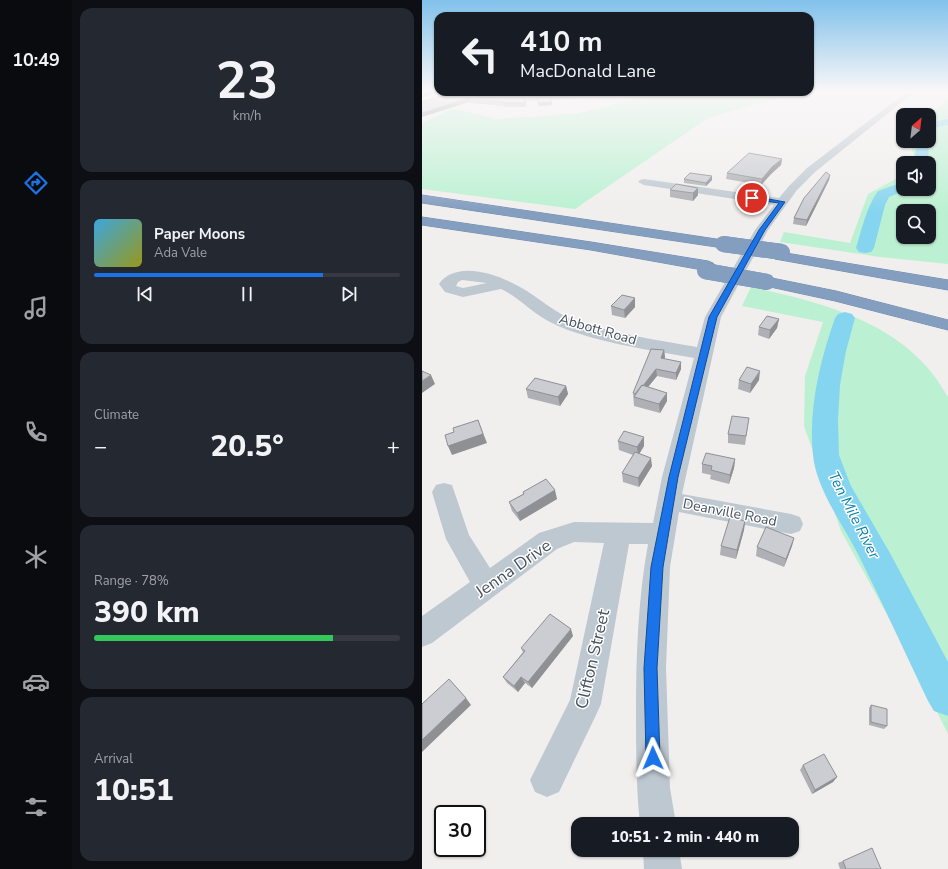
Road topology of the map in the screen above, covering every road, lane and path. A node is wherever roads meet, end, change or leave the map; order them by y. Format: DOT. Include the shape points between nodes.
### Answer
graph roads {
  1 [pos="861,131"];
  2 [pos="644,182"];
  3 [pos="422,199"];
  4 [pos="782,202"];
  5 [pos="422,222"];
  6 [pos="781,254"];
  7 [pos="948,276"];
  8 [pos="768,280"];
  9 [pos="501,284"];
  10 [pos="948,285"];
  11 [pos="948,310"];
  12 [pos="948,325"];
  13 [pos="703,354"];
  14 [pos="444,492"];
  15 [pos="669,501"];
  16 [pos="791,524"];
  17 [pos="619,533"];
  18 [pos="663,534"];
  19 [pos="487,586"];
  20 [pos="422,633"];
  21 [pos="547,780"];
  22 [pos="657,817"];
  23 [pos="662,857"];
  24 [pos="663,869"];
  1 -- 4 [label="street" via="811,170"];
  2 -- 4 [label="street"];
  3 -- 6 [label="highway, bridge"];
  4 -- 13 [label="street" via="762,230 713,317"];
  5 -- 8 [label="highway, bridge"];
  6 -- 7 [label="highway"];
  6 -- 10 [label="highway"];
  8 -- 11 [label="highway"];
  8 -- 12 [label="highway"];
  9 -- 13 [label="street, Abbott Road" via="524,296 558,320 602,333"];
  13 -- 15 [label="street"];
  14 -- 19 [label="street" via="458,539"];
  15 -- 16 [label="street, Deanville Road"];
  15 -- 18 [label="street"];
  17 -- 18 [label="street, Jenna Drive"];
  17 -- 19 [label="street, Jenna Drive" via="574,532 548,541"];
  17 -- 21 [label="street, Clifton Street" via="585,704"];
  18 -- 22 [label="street" via="657,567 650,668 653,788"];
  19 -- 20 [label="street, Jenna Drive"];
  23 -- 24 [label="street"];
}
